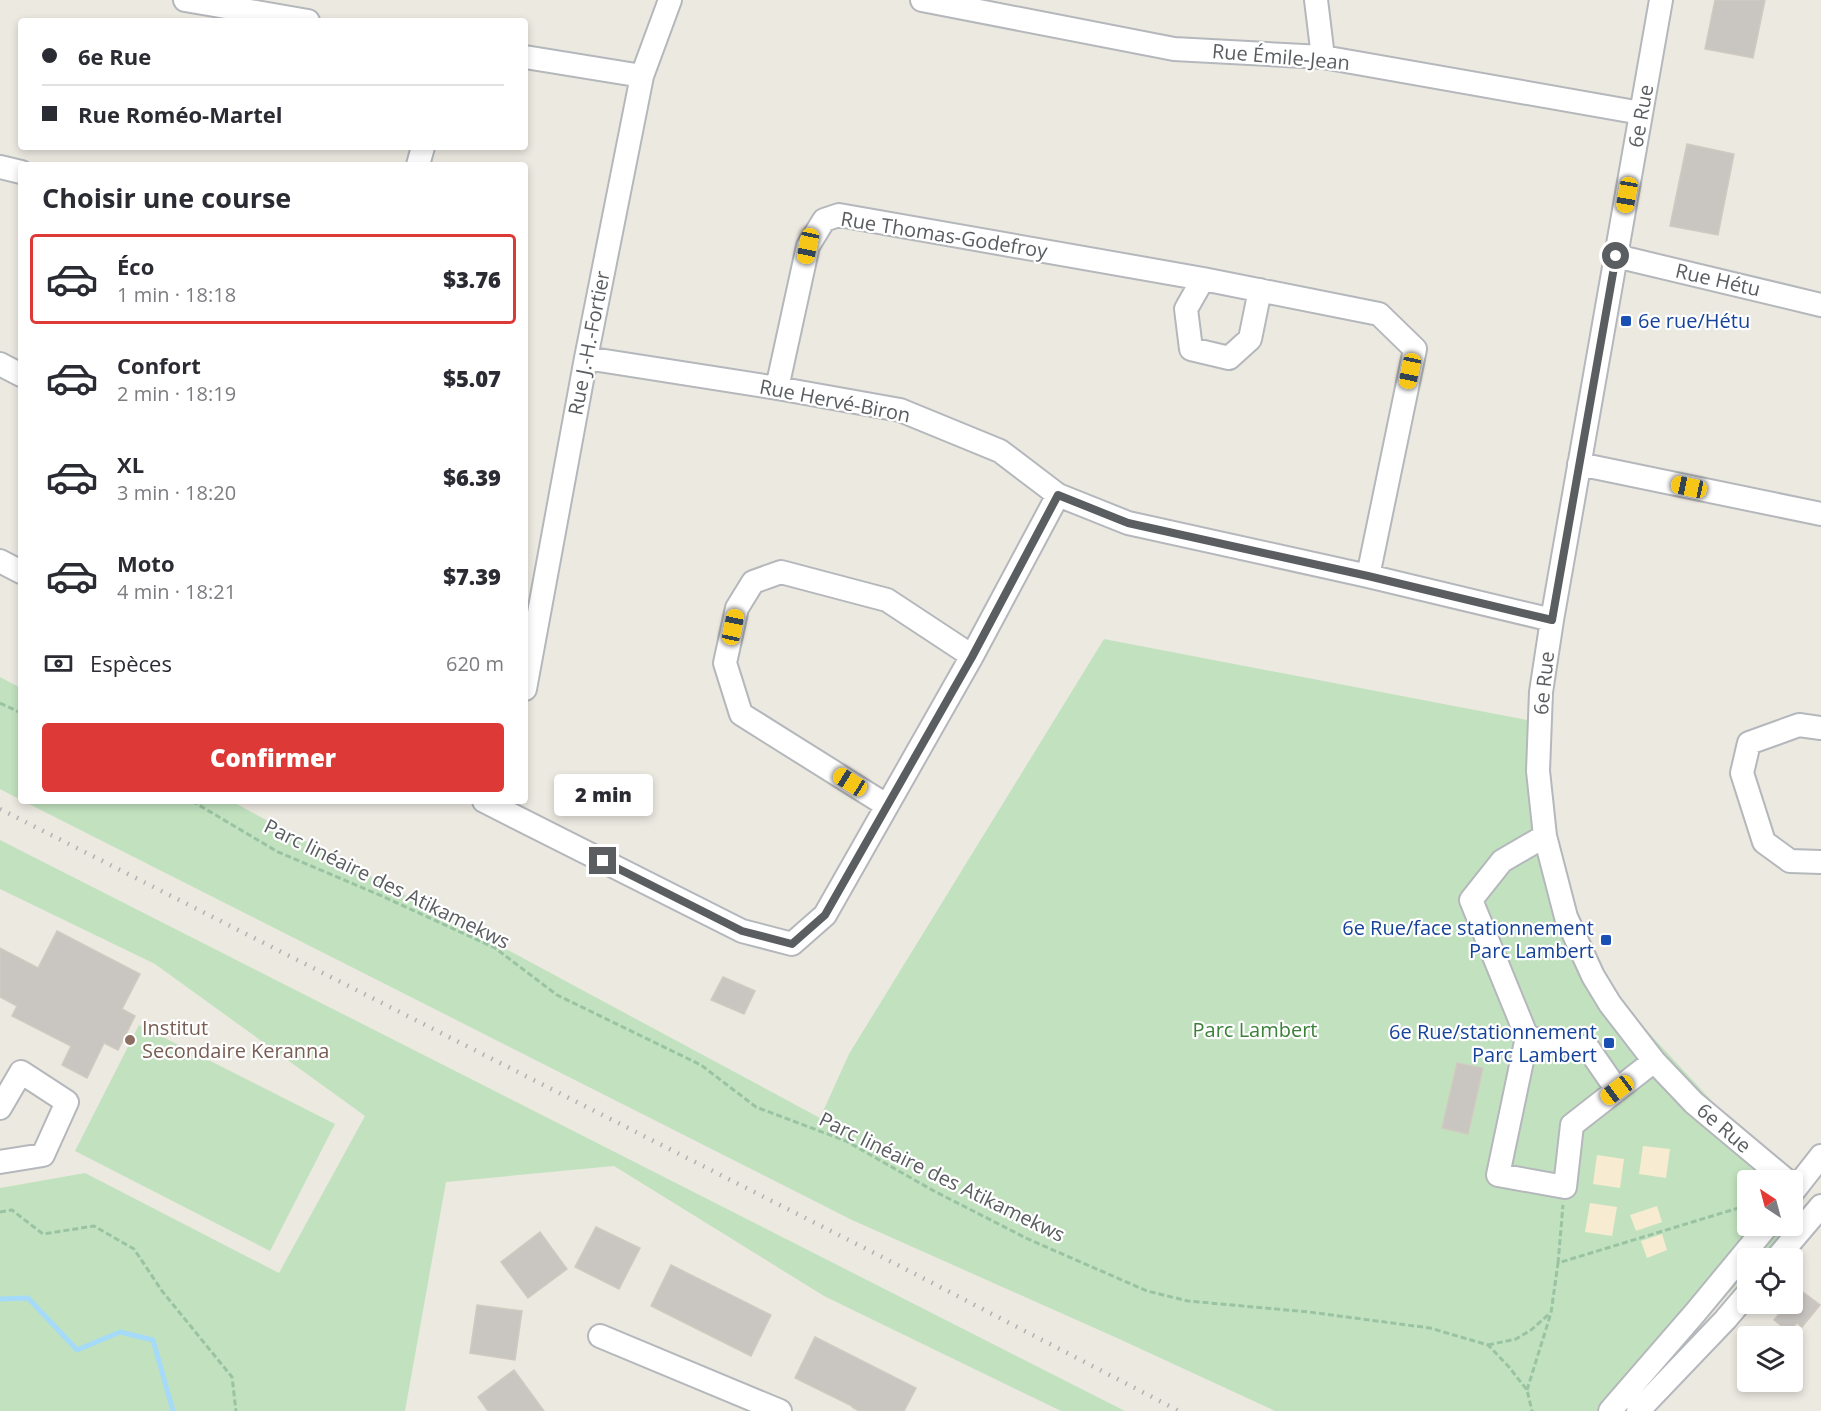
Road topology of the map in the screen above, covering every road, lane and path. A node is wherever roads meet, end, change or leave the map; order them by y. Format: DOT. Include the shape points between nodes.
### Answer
graph roads {
  1 [pos="185,0"];
  2 [pos="670,0"];
  3 [pos="922,0"];
  4 [pos="1316,0"];
  5 [pos="1661,0"];
  6 [pos="290,18"];
  7 [pos="528,57"];
  8 [pos="1323,57"];
  9 [pos="642,76"];
  10 [pos="1641,113"];
  11 [pos="0,167"];
  12 [pos="18,170"];
  13 [pos="1616,256"];
  14 [pos="1203,279"];
  15 [pos="1260,290"];
  16 [pos="1821,305"];
  17 [pos="586,358"];
  18 [pos="0,364"];
  19 [pos="18,373"];
  20 [pos="777,388"];
  21 [pos="1579,464"];
  22 [pos="1058,495"];
  23 [pos="1821,514"];
  24 [pos="0,561"];
  25 [pos="18,570"];
  26 [pos="1368,576"];
  27 [pos="1552,620"];
  28 [pos="972,657"];
  29 [pos="528,674"];
  30 [pos="0,703"];
  31 [pos="18,712"];
  32 [pos="1821,728"];
  33 [pos="197,804"];
  34 [pos="490,804"];
  35 [pos="886,805"];
  36 [pos="1545,837"];
  37 [pos="1821,862"];
  38 [pos="1527,1037"];
  39 [pos="1654,1061"];
  40 [pos="1617,1090"];
  41 [pos="0,1108"];
  42 [pos="1821,1156"];
  43 [pos="0,1162"];
  44 [pos="1772,1170"];
  45 [pos="1803,1175"];
  46 [pos="1565,1187"];
  47 [pos="1803,1194"];
  48 [pos="1821,1206"];
  49 [pos="1737,1207"];
  50 [pos="0,1212"];
  51 [pos="1759,1236"];
  52 [pos="1785,1248"];
  53 [pos="1558,1263"];
  54 [pos="1737,1305"];
  55 [pos="1551,1313"];
  56 [pos="600,1336"];
  57 [pos="1488,1345"];
  58 [pos="1643,1373"];
  59 [pos="1661,1387"];
  60 [pos="1527,1390"];
  61 [pos="236,1411"];
  62 [pos="780,1411"];
  63 [pos="1532,1411"];
  64 [pos="1610,1411"];
  65 [pos="1638,1411"];
  1 -- 6 [label="street"];
  2 -- 9 [label="street, Rue J.-H.-Fortier"];
  3 -- 8 [label="street, Rue Émile-Jean" via="1174,49"];
  4 -- 8 [label="street"];
  5 -- 10 [label="street, 6e Rue"];
  7 -- 9 [label="street"];
  8 -- 10 [label="street, Rue Émile-Jean"];
  9 -- 17 [label="street, Rue J.-H.-Fortier"];
  10 -- 13 [label="street, 6e Rue"];
  11 -- 12 [label="street"];
  13 -- 16 [label="street, Rue Hétu"];
  13 -- 21 [label="street, 6e Rue"];
  14 -- 15 [label="street, Rue Thomas-Godefroy"];
  14 -- 15 [label="street" via="1186,309 1191,349 1228,357 1250,339"];
  14 -- 20 [label="street, Rue Thomas-Godefroy" via="839,215 824,220 808,246"];
  15 -- 26 [label="street, Rue Thomas-Godefroy" via="1379,314 1415,349"];
  17 -- 20 [label="street, Rue Hervé-Biron"];
  17 -- 29 [label="street, Rue J.-H.-Fortier"];
  18 -- 19 [label="street"];
  20 -- 22 [label="street, Rue Hervé-Biron" via="900,410 1000,451"];
  21 -- 23 [label="street"];
  21 -- 27 [label="street, 6e Rue"];
  22 -- 26 [label="street, Rue Hervé-Biron" via="1128,523"];
  22 -- 28 [label="street"];
  24 -- 25 [label="street"];
  26 -- 27 [label="street, Rue Hervé-Biron"];
  27 -- 36 [label="street, 6e Rue" via="1541,692 1538,771"];
  28 -- 35 [label="street"];
  28 -- 35 [label="street" via="887,600 781,572 753,582 737,608 725,663 741,714"];
  30 -- 31 [label="path"];
  32 -- 37 [label="street" via="1799,724 1749,743 1742,773 1764,842 1790,861"];
  33 -- 57 [label="path, Parc linéaire des Atikamekws" via="278,852 495,948 557,995 701,1065 756,1107 846,1142 1028,1239 1147,1291 1188,1301 1430,1328"];
  34 -- 35 [label="street" via="742,931 792,944 825,915"];
  36 -- 38 [label="street" via="1502,861 1471,900"];
  36 -- 39 [label="street, 6e Rue" via="1566,917 1593,976"];
  38 -- 40 [label="street" via="1588,1048"];
  38 -- 46 [label="street" via="1498,1175"];
  39 -- 40 [label="street"];
  39 -- 44 [label="street, 6e Rue" via="1694,1103"];
  40 -- 46 [label="street" via="1572,1125"];
  41 -- 43 [label="street" via="21,1072 67,1102 43,1155"];
  42 -- 45 [label="street"];
  46 -- 53 [label="path"];
  47 -- 48 [label="street, 6e Rue"];
  48 -- 52 [label="street"];
  49 -- 53 [label="path"];
  50 -- 61 [label="path" via="12,1210 43,1234 94,1226 134,1249 162,1291 232,1377"];
  51 -- 58 [label="street"];
  53 -- 55 [label="path"];
  54 -- 59 [label="street"];
  55 -- 57 [label="path" via="1516,1339"];
  55 -- 60 [label="path"];
  56 -- 62 [label="street"];
  57 -- 60 [label="path, Parc linéaire des Atikamekws"];
  58 -- 59 [label="street"];
  58 -- 64 [label="street"];
  59 -- 65 [label="street"];
  60 -- 63 [label="path, Parc linéaire des Atikamekws"];
}
